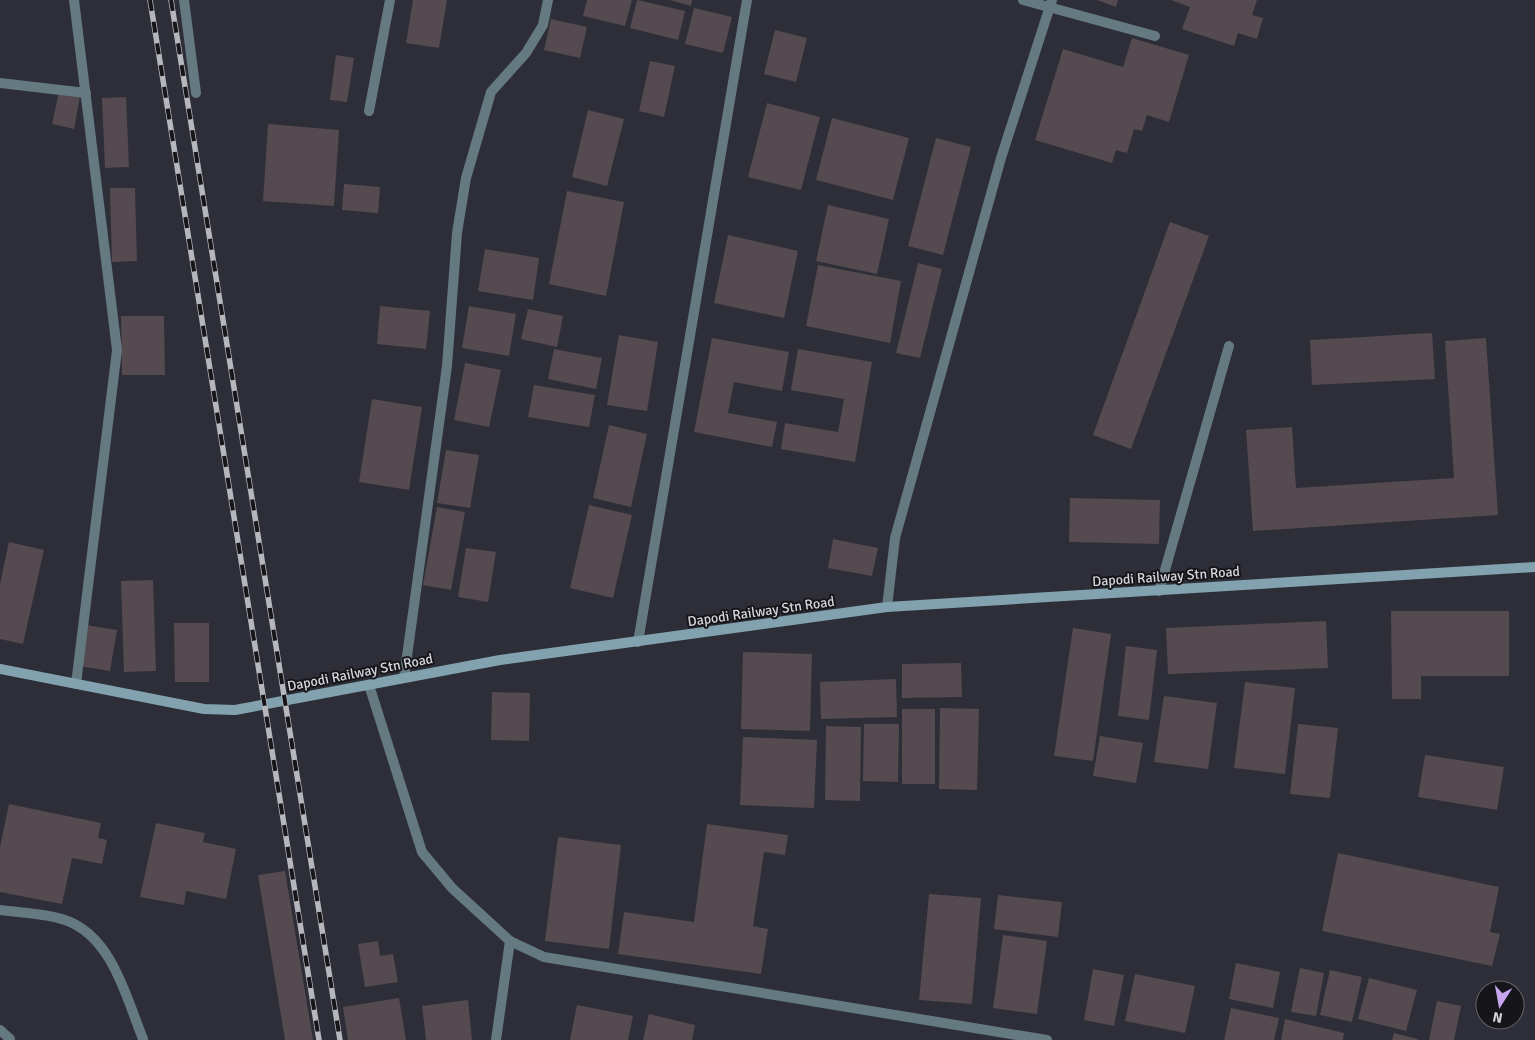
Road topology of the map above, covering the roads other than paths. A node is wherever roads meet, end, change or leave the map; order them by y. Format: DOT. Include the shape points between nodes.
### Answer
graph roads {
  1 [pos="74,0"];
  2 [pos="184,0"];
  3 [pos="390,0"];
  4 [pos="548,0"];
  5 [pos="747,0"];
  6 [pos="1023,0"];
  7 [pos="1050,4"];
  8 [pos="1155,36"];
  9 [pos="0,83"];
  10 [pos="86,93"];
  11 [pos="196,93"];
  12 [pos="369,111"];
  13 [pos="1229,346"];
  14 [pos="1535,567"];
  15 [pos="1159,591"];
  16 [pos="887,607"];
  17 [pos="638,642"];
  18 [pos="0,669"];
  19 [pos="404,678"];
  20 [pos="76,684"];
  21 [pos="369,685"];
  22 [pos="0,910"];
  23 [pos="510,941"];
  24 [pos="0,1030"];
  25 [pos="10,1038"];
  26 [pos="143,1038"];
  27 [pos="496,1040"];
  28 [pos="1047,1040"];
  1 -- 10 [label="street"];
  2 -- 11 [label="street"];
  3 -- 12 [label="street"];
  4 -- 19 [label="street" via="543,25 526,53 491,92 466,178 457,233 447,366"];
  5 -- 17 [label="street"];
  6 -- 7 [label="street"];
  7 -- 8 [label="street"];
  7 -- 16 [label="street" via="1001,158 895,538"];
  9 -- 10 [label="street"];
  10 -- 20 [label="street" via="117,350"];
  13 -- 15 [label="street"];
  14 -- 15 [label="main road, Dapodi Railway Stn Road"];
  15 -- 16 [label="main road, Dapodi Railway Stn Road"];
  16 -- 17 [label="main road, Dapodi Railway Stn Road"];
  17 -- 19 [label="main road, Dapodi Railway Stn Road" via="500,660"];
  18 -- 20 [label="main road, Dapodi Railway Stn Road"];
  19 -- 21 [label="main road, Dapodi Railway Stn Road"];
  20 -- 21 [label="main road, Dapodi Railway Stn Road" via="204,709 236,710"];
  21 -- 23 [label="street" via="422,852 452,888"];
  22 -- 26 [label="street" via="65,920 92,937 110,958"];
  23 -- 27 [label="street"];
  23 -- 28 [label="street" via="544,957"];
  24 -- 25 [label="street"];
}
